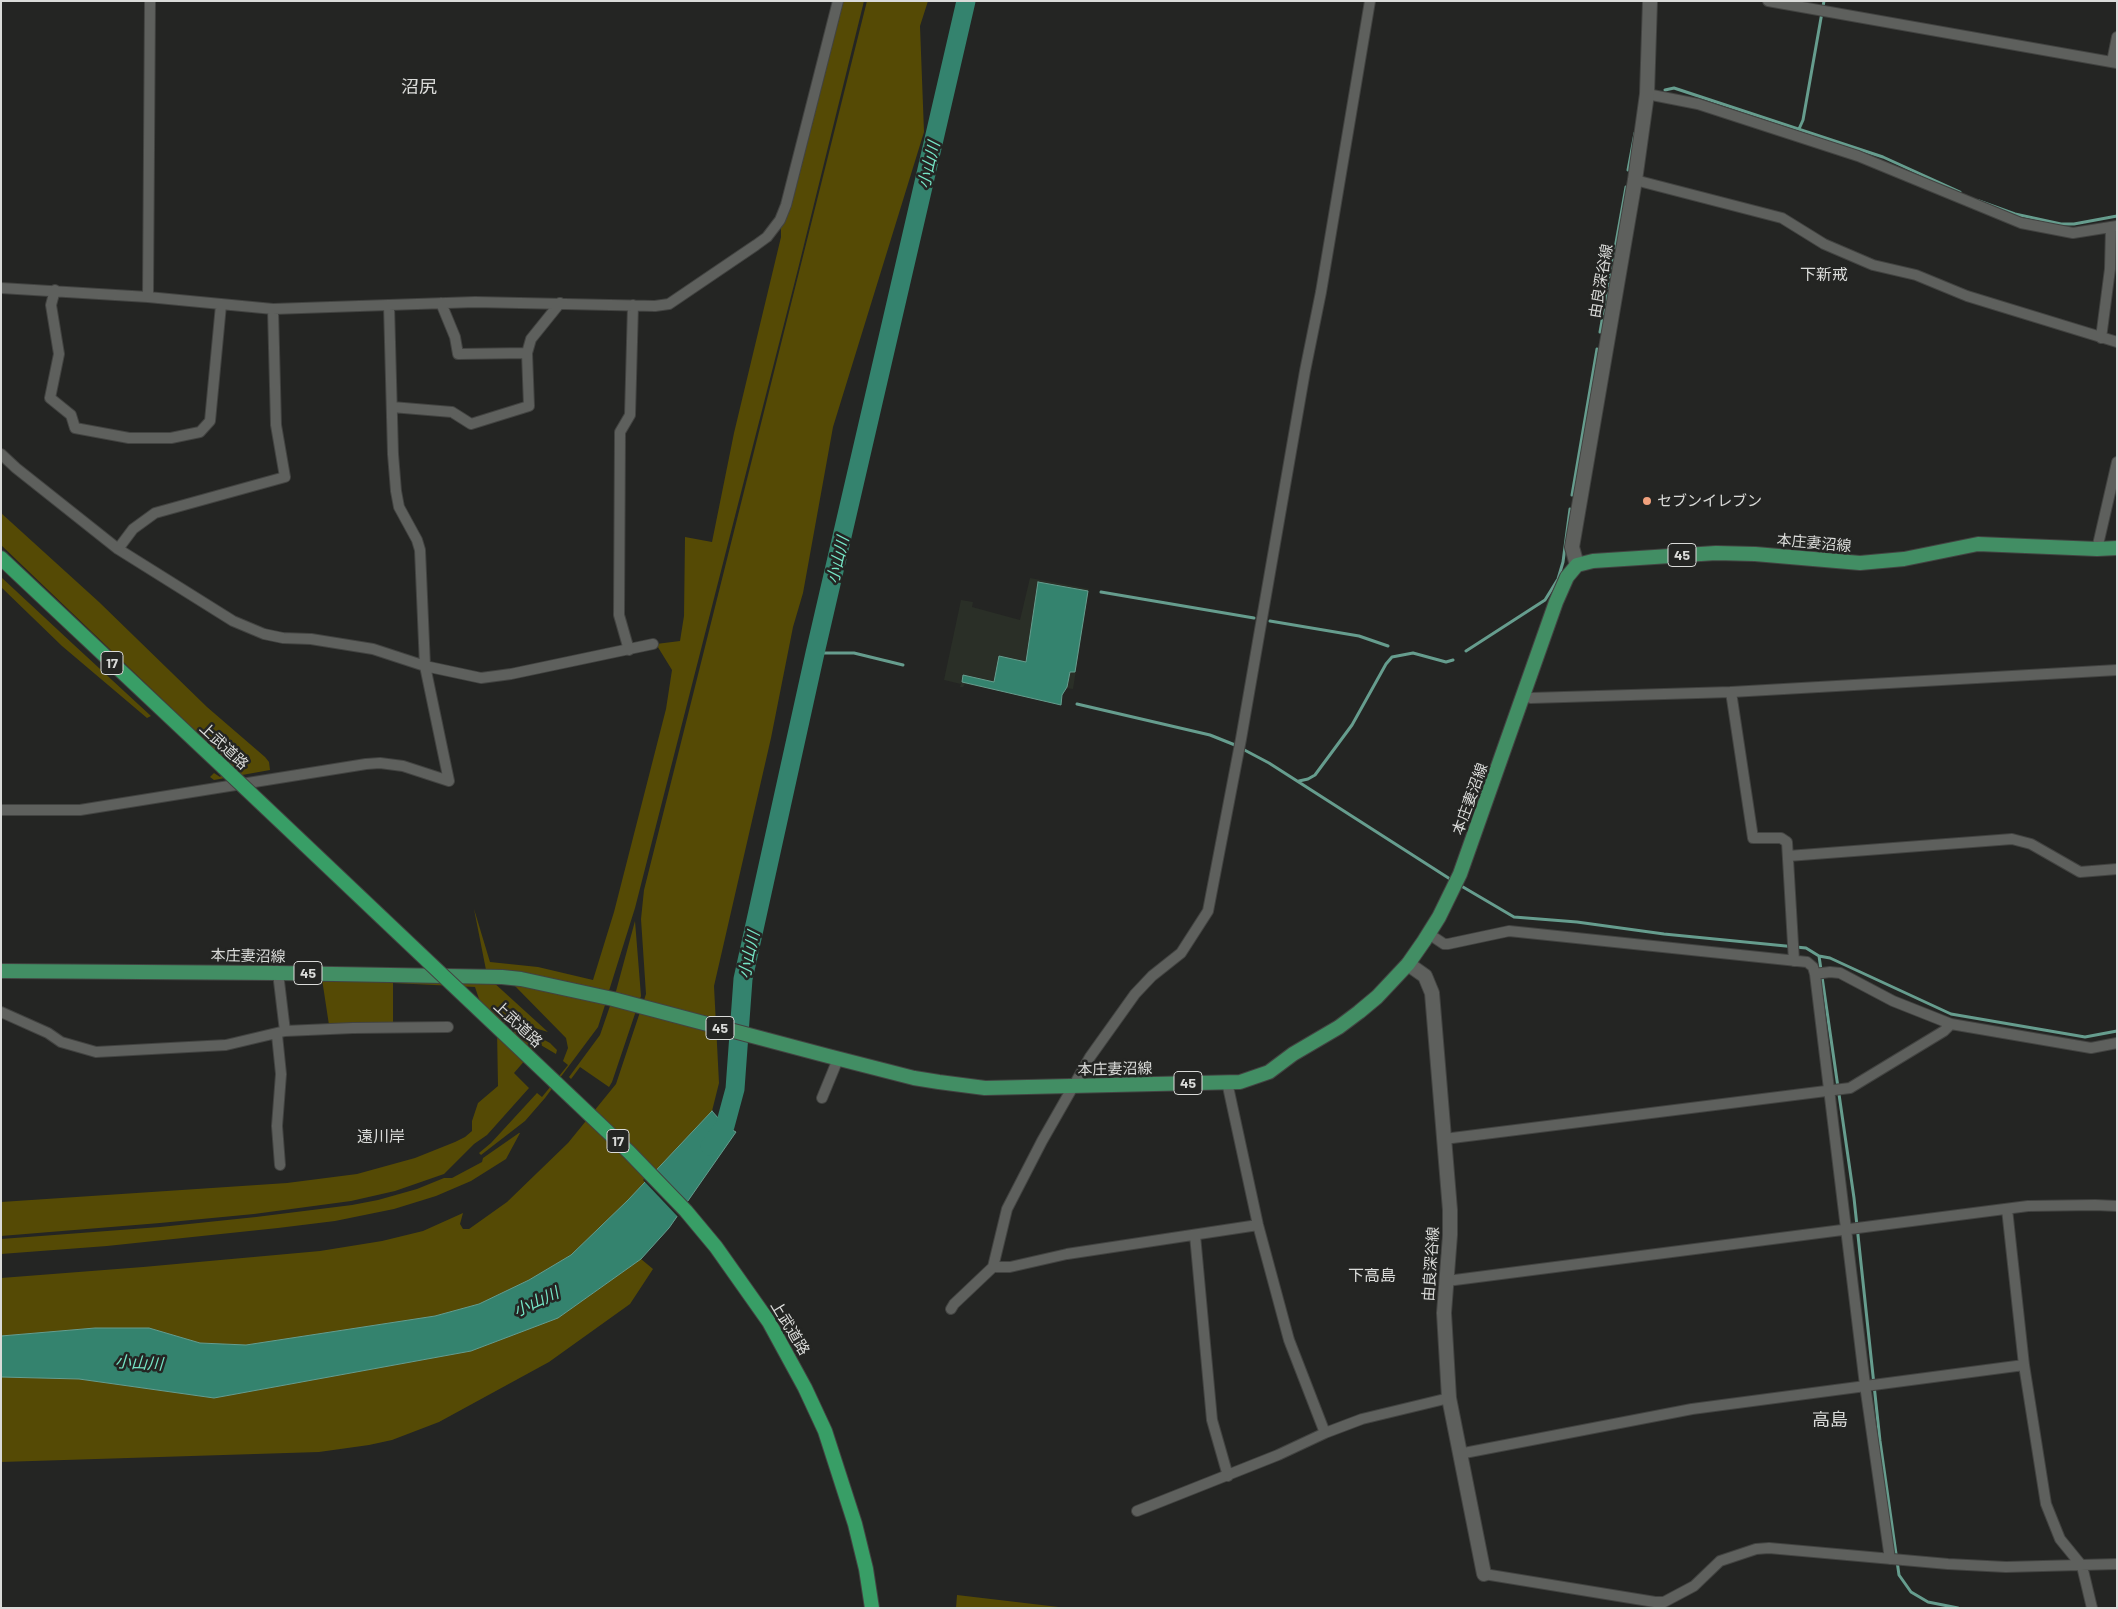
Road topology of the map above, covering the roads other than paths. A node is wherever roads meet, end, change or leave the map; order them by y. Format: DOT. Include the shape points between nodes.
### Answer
graph roads {
  1 [pos="150,1"];
  2 [pos="838,1"];
  3 [pos="1370,1"];
  4 [pos="1650,1"];
  5 [pos="1768,1"];
  6 [pos="2117,37"];
  7 [pos="2114,63"];
  8 [pos="1647,94"];
  9 [pos="1635,180"];
  10 [pos="2114,226"];
  11 [pos="2114,270"];
  12 [pos="1,288"];
  13 [pos="55,290"];
  14 [pos="148,297"];
  15 [pos="441,303"];
  16 [pos="560,304"];
  17 [pos="221,305"];
  18 [pos="390,305"];
  19 [pos="633,305"];
  20 [pos="273,309"];
  21 [pos="2101,338"];
  22 [pos="2117,342"];
  23 [pos="527,353"];
  24 [pos="392,407"];
  25 [pos="1,454"];
  26 [pos="2117,462"];
  27 [pos="2117,548"];
  28 [pos="118,549"];
  29 [pos="2097,550"];
  30 [pos="1,558"];
  31 [pos="1577,565"];
  32 [pos="653,644"];
  33 [pos="629,650"];
  34 [pos="425,666"];
  35 [pos="2117,670"];
  36 [pos="1731,692"];
  37 [pos="1524,696"];
  38 [pos="1,810"];
  39 [pos="1788,856"];
  40 [pos="2117,869"];
  41 [pos="1428,934"];
  42 [pos="1794,961"];
  43 [pos="1408,964"];
  44 [pos="1,971"];
  45 [pos="278,973"];
  46 [pos="1816,974"];
  47 [pos="1,1012"];
  48 [pos="1951,1024"];
  49 [pos="448,1027"];
  50 [pos="281,1033"];
  51 [pos="2117,1043"];
  52 [pos="833,1058"];
  53 [pos="1227,1082"];
  54 [pos="1073,1086"];
  55 [pos="1830,1090"];
  56 [pos="822,1098"];
  57 [pos="1444,1139"];
  58 [pos="280,1165"];
  59 [pos="2117,1206"];
  60 [pos="2006,1209"];
  61 [pos="1258,1225"];
  62 [pos="1849,1230"];
  63 [pos="1195,1235"];
  64 [pos="993,1267"];
  65 [pos="1447,1281"];
  66 [pos="951,1309"];
  67 [pos="2024,1365"];
  68 [pos="1865,1385"];
  69 [pos="1450,1398"];
  70 [pos="1325,1433"];
  71 [pos="1459,1454"];
  72 [pos="1228,1476"];
  73 [pos="1138,1511"];
  74 [pos="1890,1559"];
  75 [pos="2117,1564"];
  76 [pos="2082,1566"];
  77 [pos="1484,1574"];
  78 [pos="872,1608"];
  79 [pos="2092,1608"];
  1 -- 14 [label="street"];
  2 -- 19 [label="street" via="786,205 776,227 756,245 678,299 663,306"];
  3 -- 54 [label="street" via="1211,901 1205,918 1181,953 1135,994"];
  4 -- 8 [label="main road, 由良深谷線"];
  5 -- 7 [label="street"];
  6 -- 7 [label="street"];
  8 -- 9 [label="main road, 由良深谷線"];
  8 -- 10 [label="street" via="1698,104 1858,156 2021,223 2073,233"];
  9 -- 21 [label="street" via="1782,218 1824,244 1873,265 1916,275 1967,296"];
  9 -- 31 [label="main road, 由良深谷線" via="1572,547"];
  10 -- 11 [label="street"];
  11 -- 21 [label="street"];
  12 -- 13 [label="street"];
  13 -- 14 [label="street"];
  13 -- 17 [label="street" via="52,305 58,354 50,398 71,415 75,428 128,438 171,438 200,432 210,421"];
  14 -- 17 [label="street"];
  15 -- 16 [label="street"];
  15 -- 18 [label="street"];
  15 -- 23 [label="street" via="458,354"];
  16 -- 19 [label="street"];
  16 -- 23 [label="street" via="531,339"];
  17 -- 20 [label="street"];
  18 -- 20 [label="street"];
  18 -- 24 [label="street"];
  19 -- 33 [label="street" via="630,415 620,432 619,615"];
  20 -- 28 [label="street" via="276,425 285,477 155,513 132,529"];
  21 -- 22 [label="street"];
  23 -- 24 [label="street" via="529,406 471,424 452,412"];
  24 -- 34 [label="street" via="399,507 420,550"];
  25 -- 28 [label="street"];
  26 -- 29 [label="street"];
  27 -- 29 [label="main road, 本庄妻沼線 / 45"];
  28 -- 34 [label="street" via="233,621 256,631 283,638 373,649"];
  29 -- 31 [label="main road, 本庄妻沼線 / 45" via="1978,544 1860,564 1716,553 1593,561"];
  30 -- 78 [label="highway, 上武道路 / 17, bridge" via="623,1146 716,1247 769,1322 825,1431 855,1524"];
  31 -- 37 [label="main road, 本庄妻沼線 / 45" via="1567,577 1556,602"];
  32 -- 33 [label="street"];
  33 -- 34 [label="street" via="480,678"];
  34 -- 38 [label="street" via="449,781 404,766 380,763 80,810"];
  35 -- 36 [label="street"];
  36 -- 37 [label="street"];
  36 -- 39 [label="street" via="1753,838 1780,838 1787,842"];
  37 -- 41 [label="main road, 本庄妻沼線 / 45" via="1460,874 1440,917"];
  39 -- 40 [label="street" via="2012,839 2032,844 2080,872"];
  39 -- 42 [label="street"];
  41 -- 42 [label="street" via="1448,944 1509,931"];
  41 -- 43 [label="main road, 本庄妻沼線 / 45"];
  42 -- 46 [label="street" via="1811,964"];
  43 -- 53 [label="main road, 本庄妻沼線 / 45" via="1377,997 1269,1072"];
  43 -- 57 [label="main road, 由良深谷線" via="1425,976 1432,993"];
  44 -- 45 [label="main road, 本庄妻沼線 / 45"];
  45 -- 50 [label="street"];
  45 -- 52 [label="main road, 本庄妻沼線 / 45" via="522,979"];
  46 -- 48 [label="street" via="1840,973 1893,1001"];
  46 -- 55 [label="street"];
  47 -- 50 [label="street" via="61,1042 96,1052 226,1045"];
  48 -- 51 [label="street" via="2091,1048"];
  48 -- 55 [label="street" via="1859,1083"];
  49 -- 50 [label="street"];
  50 -- 58 [label="street" via="277,1126"];
  52 -- 54 [label="main road, 本庄妻沼線 / 45" via="914,1078 985,1088"];
  52 -- 56 [label="street"];
  53 -- 54 [label="main road, 本庄妻沼線 / 45"];
  53 -- 61 [label="street"];
  54 -- 64 [label="street" via="1007,1210"];
  55 -- 57 [label="street"];
  55 -- 62 [label="street"];
  57 -- 65 [label="main road, 由良深谷線" via="1450,1234"];
  59 -- 60 [label="street"];
  60 -- 62 [label="street"];
  60 -- 67 [label="street"];
  61 -- 63 [label="street"];
  61 -- 70 [label="street" via="1289,1340"];
  62 -- 65 [label="street"];
  62 -- 68 [label="street"];
  63 -- 64 [label="street" via="1066,1254 1010,1267"];
  63 -- 72 [label="street" via="1212,1420"];
  64 -- 66 [label="street"];
  65 -- 69 [label="main road, 由良深谷線" via="1444,1313"];
  67 -- 68 [label="street"];
  67 -- 76 [label="street" via="2046,1504 2060,1538"];
  68 -- 71 [label="street" via="1692,1409"];
  68 -- 74 [label="street"];
  69 -- 70 [label="street" via="1362,1419"];
  69 -- 71 [label="main road, 由良深谷線"];
  70 -- 72 [label="street"];
  71 -- 77 [label="main road, 由良深谷線"];
  72 -- 73 [label="street"];
  74 -- 76 [label="street" via="2006,1567"];
  74 -- 77 [label="street" via="1756,1548 1720,1561 1694,1586 1664,1602"];
  75 -- 76 [label="street"];
  76 -- 79 [label="street"];
}
